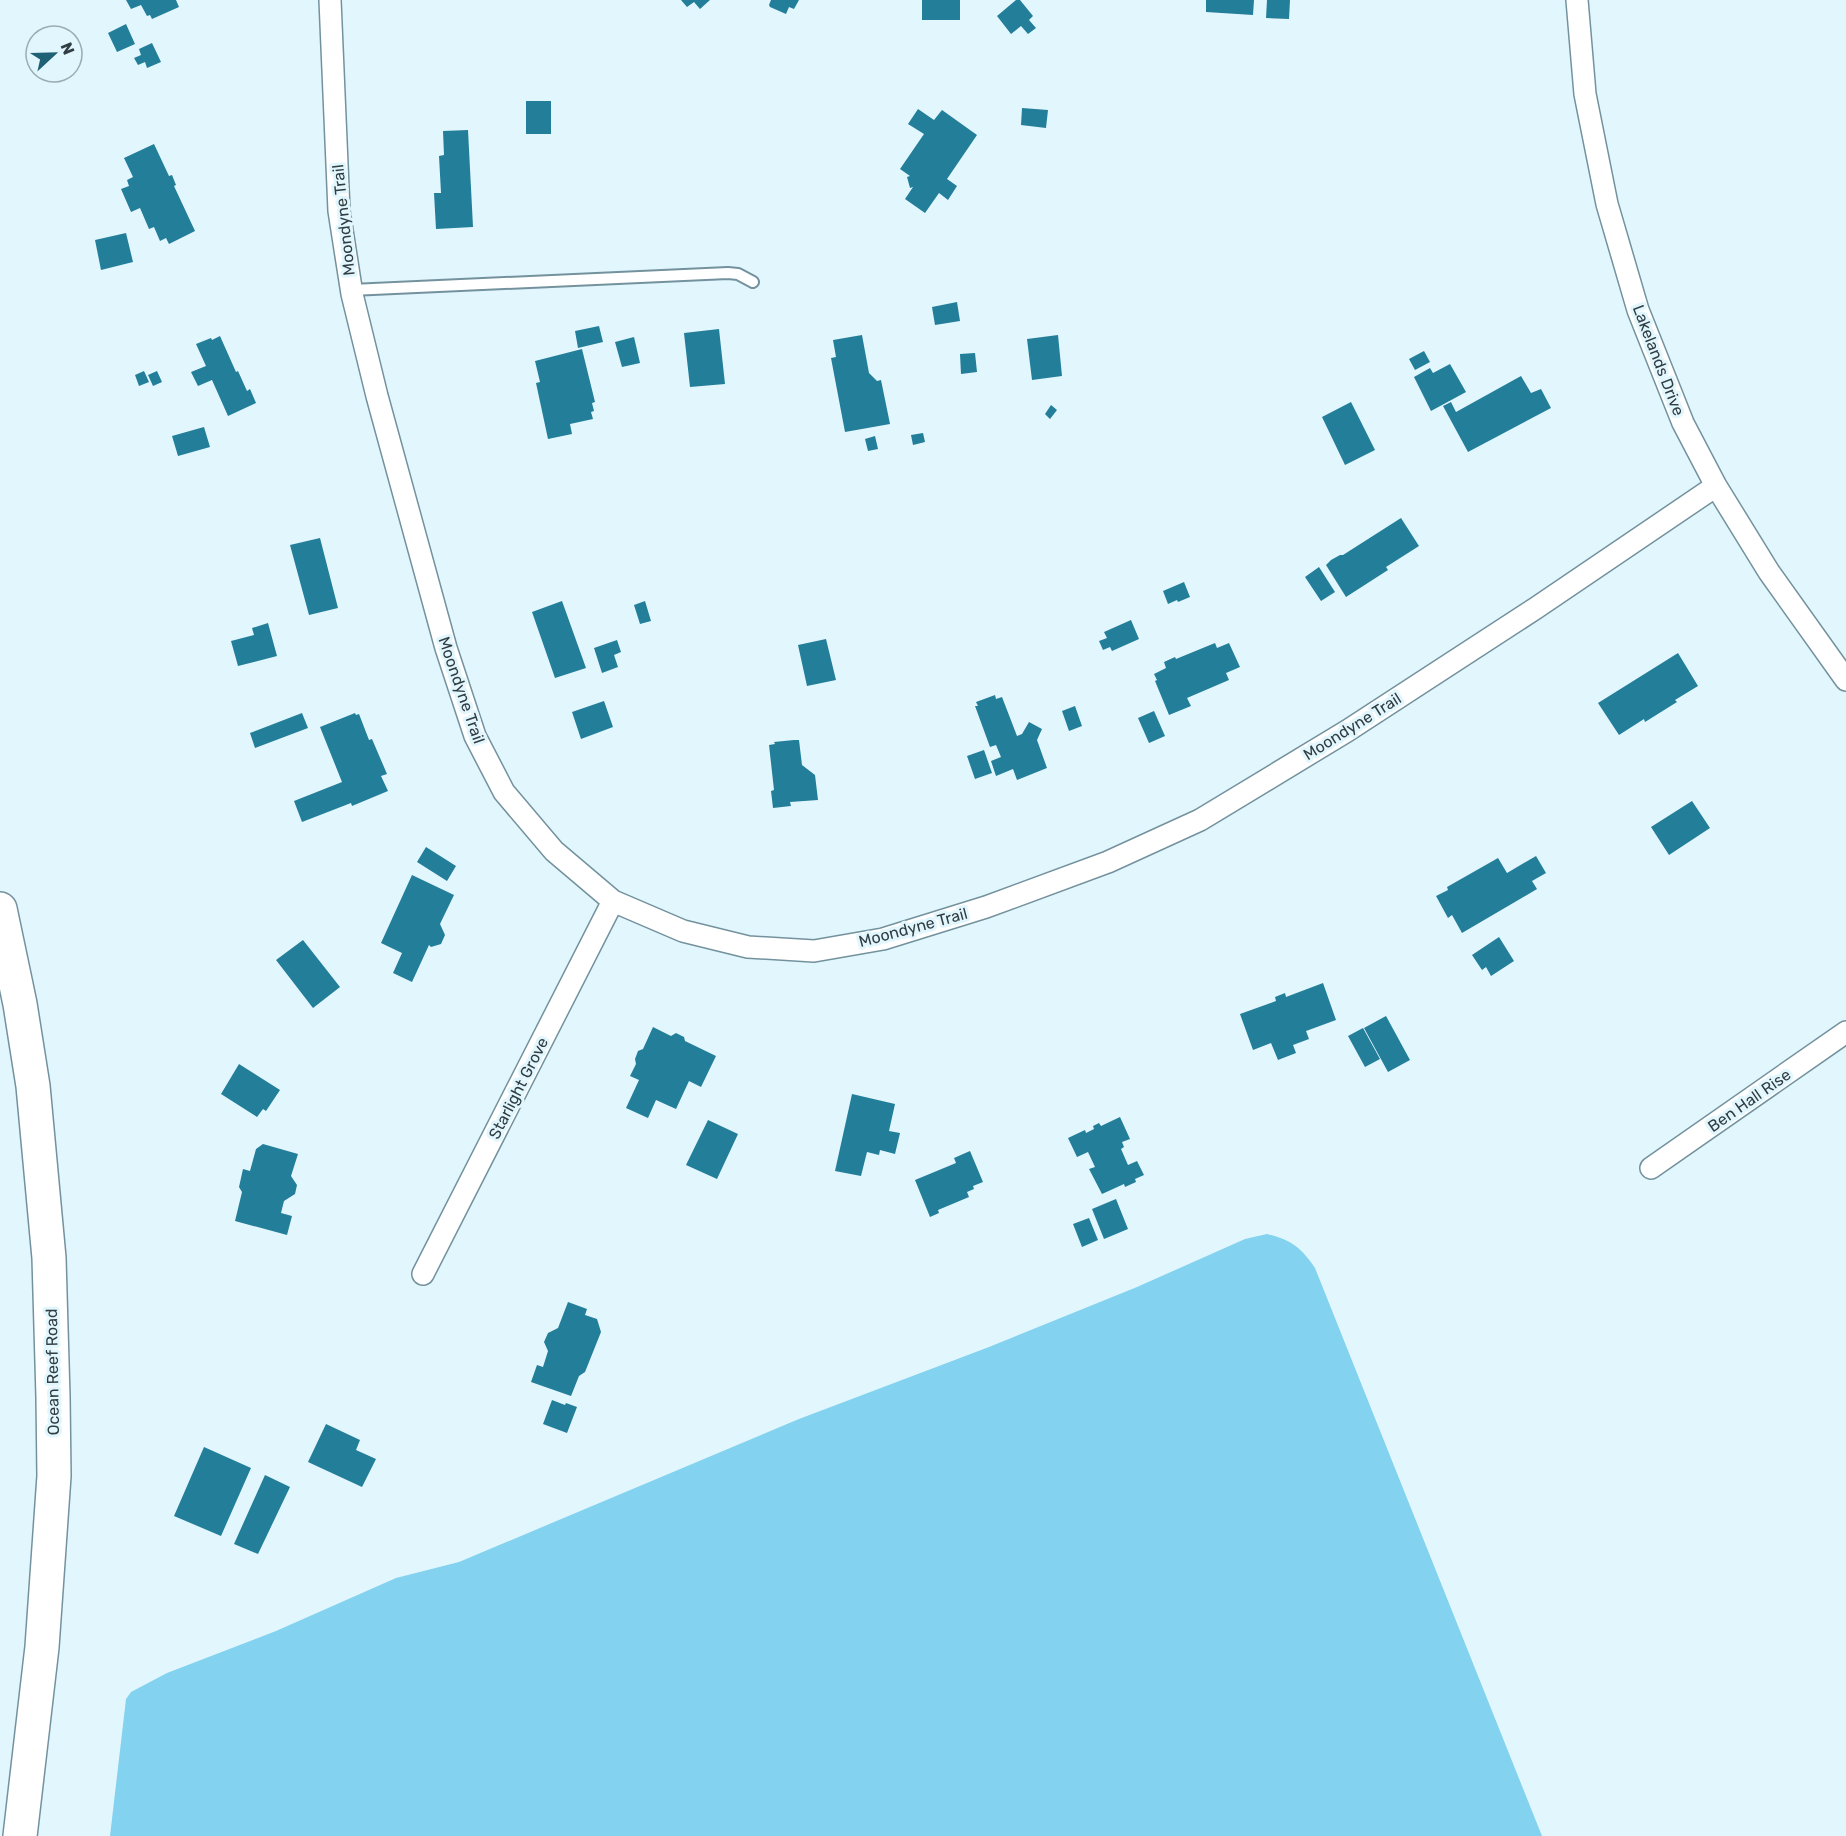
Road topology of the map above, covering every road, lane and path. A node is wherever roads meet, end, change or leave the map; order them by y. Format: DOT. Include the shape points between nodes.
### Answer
graph roads {
  1 [pos="330,0"];
  2 [pos="1577,0"];
  3 [pos="753,282"];
  4 [pos="351,290"];
  5 [pos="1716,486"];
  6 [pos="1846,680"];
  7 [pos="614,901"];
  8 [pos="0,909"];
  9 [pos="1846,1032"];
  10 [pos="1651,1168"];
  11 [pos="423,1274"];
  12 [pos="20,1836"];
  1 -- 4 [label="street, Moondyne Trail" via="339,211"];
  2 -- 5 [label="street, Lakelands Drive" via="1586,94 1606,204 1638,310 1683,423"];
  3 -- 4 [label="lane" via="728,273"];
  4 -- 7 [label="street, Moondyne Trail" via="446,648 475,736 504,792 554,851"];
  5 -- 6 [label="street, Lakelands Drive" via="1769,572"];
  5 -- 7 [label="street, Moondyne Trail" via="1347,731 1200,820 1108,862 884,939 814,951 748,947 694,934"];
  7 -- 11 [label="street, Starlight Grove"];
  8 -- 12 [label="main road, Ocean Reef Road" via="33,1086 49,1258 54,1476 42,1647"];
  9 -- 10 [label="street, Ben Hall Rise"];
}
